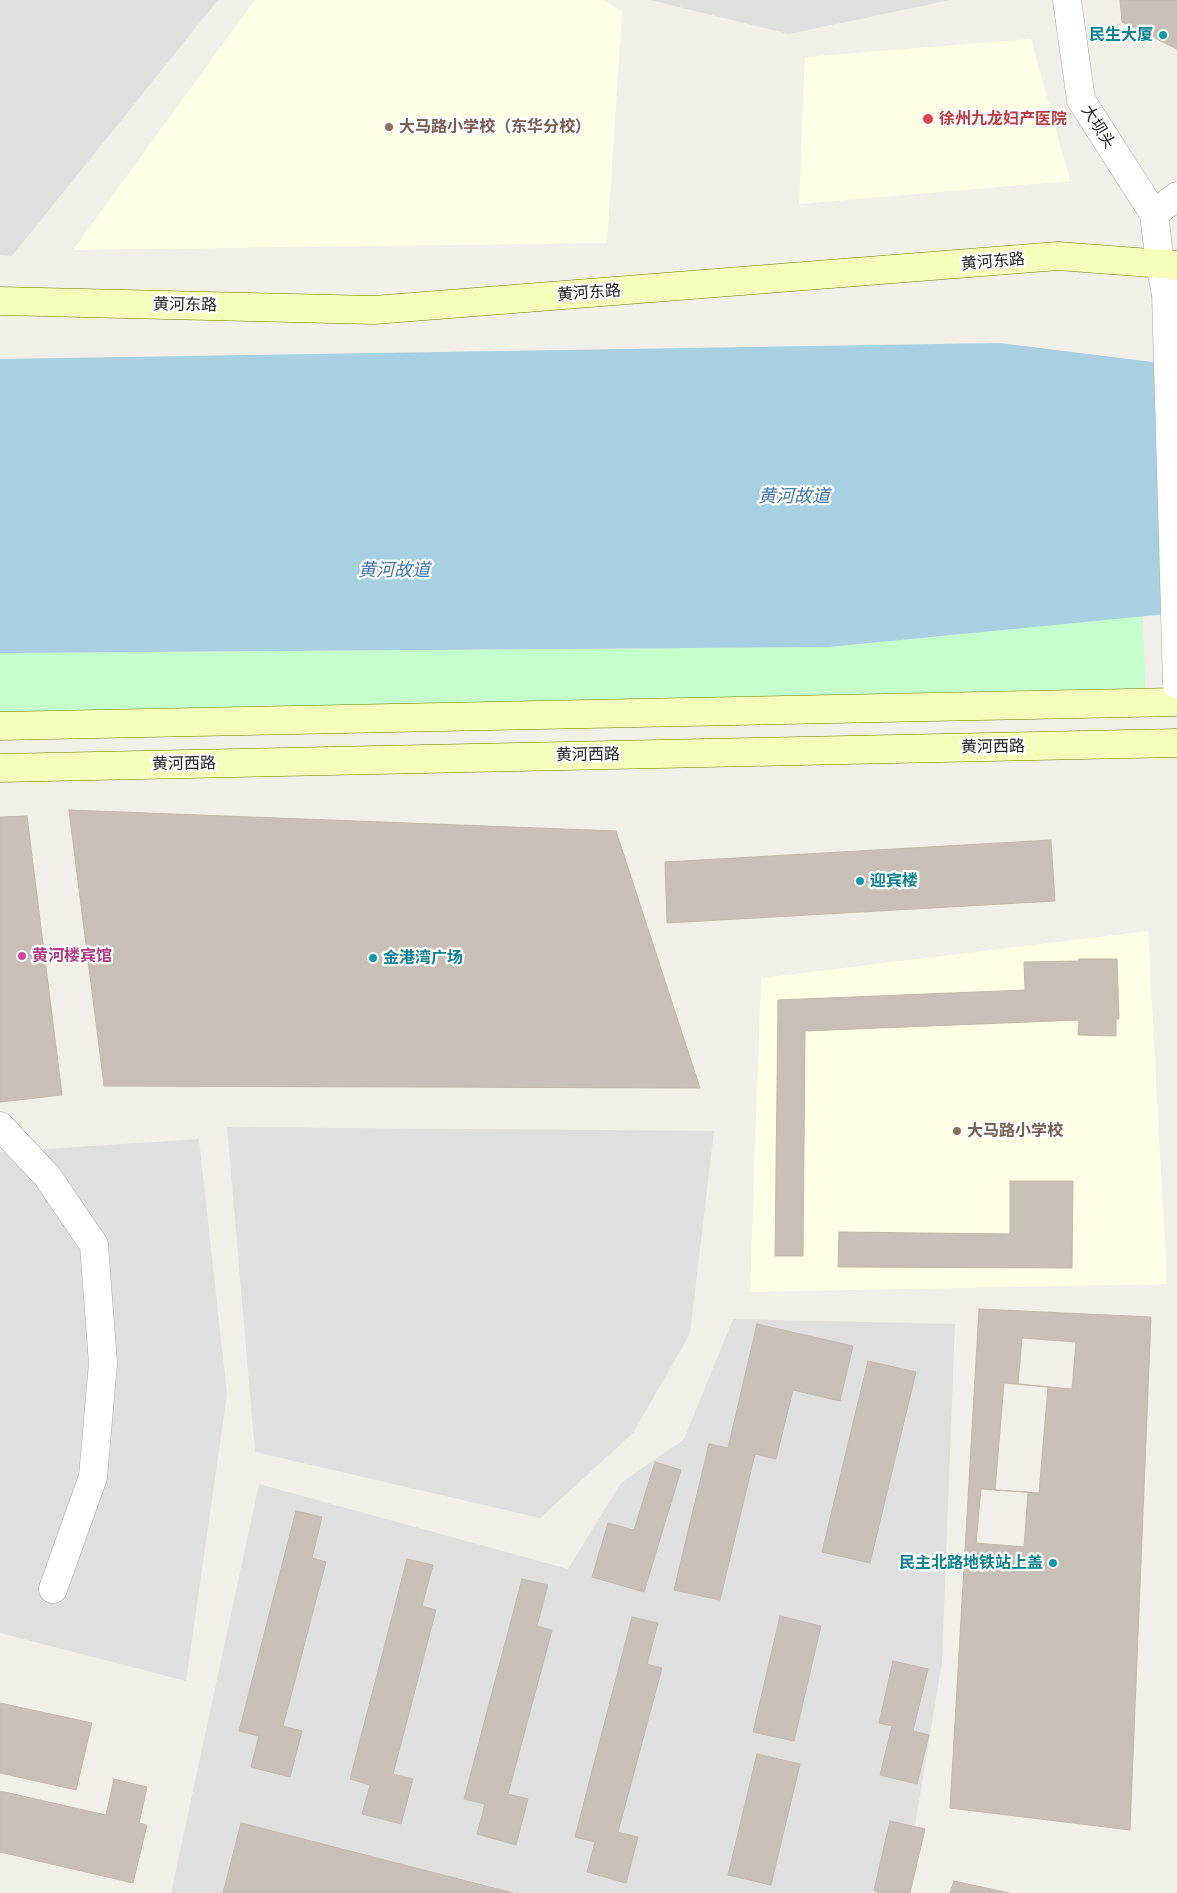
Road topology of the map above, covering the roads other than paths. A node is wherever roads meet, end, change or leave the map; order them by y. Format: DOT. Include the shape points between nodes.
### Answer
graph roads {
  1 [pos="1068,0"];
  2 [pos="1177,196"];
  3 [pos="1154,214"];
  4 [pos="1168,264"];
  5 [pos="0,301"];
  6 [pos="1177,685"];
  7 [pos="1177,702"];
  8 [pos="0,726"];
  9 [pos="1177,743"];
  10 [pos="0,768"];
  11 [pos="0,1126"];
  12 [pos="53,1589"];
  1 -- 3 [label="street, 大坝头" via="1081,100"];
  2 -- 3 [label="street"];
  3 -- 4 [label="street"];
  4 -- 5 [label="main road, 黄河东路" via="1058,256 374,310"];
  4 -- 6 [label="street, bridge" via="1166,294"];
  7 -- 8 [label="main road"];
  9 -- 10 [label="main road, 黄河西路"];
  11 -- 12 [label="street" via="47,1176 94,1245 103,1363 94,1477"];
}
